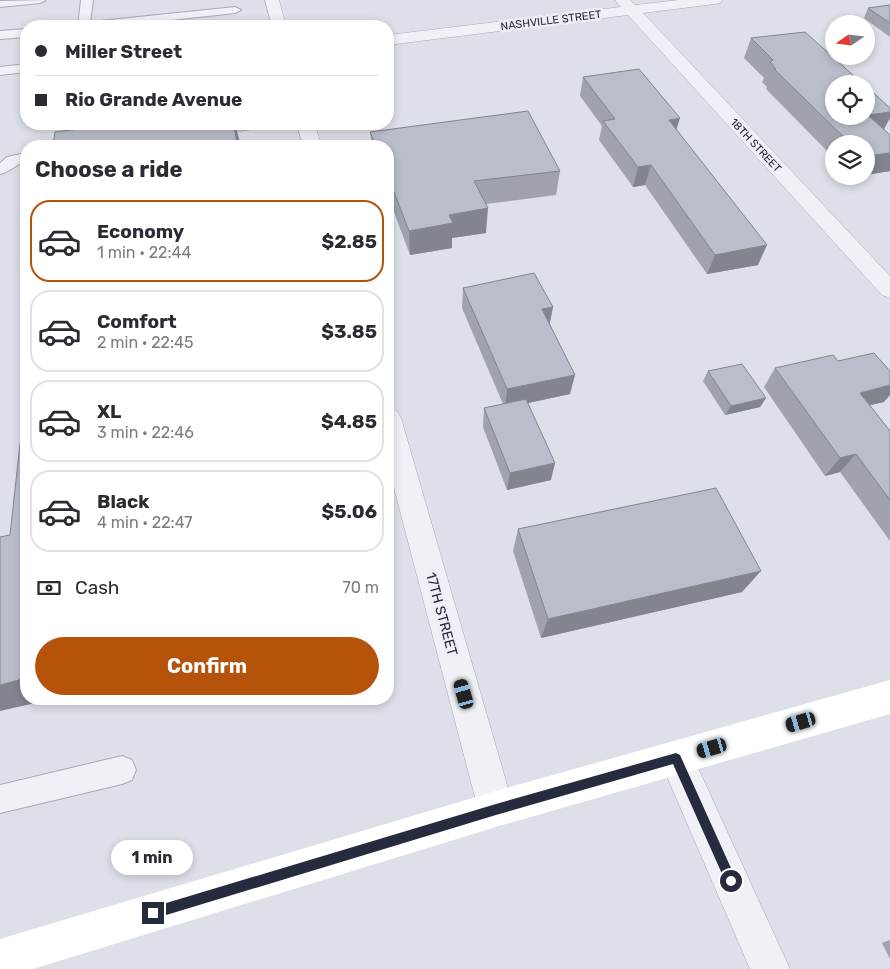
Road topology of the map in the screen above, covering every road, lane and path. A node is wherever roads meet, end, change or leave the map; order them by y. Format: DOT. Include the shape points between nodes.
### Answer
graph roads {
  1 [pos="40,0"];
  2 [pos="87,0"];
  3 [pos="272,0"];
  4 [pos="715,0"];
  5 [pos="0,4"];
  6 [pos="627,5"];
  7 [pos="235,10"];
  8 [pos="85,20"];
  9 [pos="143,20"];
  10 [pos="277,20"];
  11 [pos="20,34"];
  12 [pos="0,36"];
  13 [pos="394,39"];
  14 [pos="20,69"];
  15 [pos="0,71"];
  16 [pos="213,130"];
  17 [pos="191,133"];
  18 [pos="20,158"];
  19 [pos="0,170"];
  20 [pos="890,290"];
  21 [pos="394,440"];
  22 [pos="890,697"];
  23 [pos="676,758"];
  24 [pos="122,770"];
  25 [pos="0,799"];
  26 [pos="496,809"];
  27 [pos="0,959"];
  28 [pos="770,969"];
  1 -- 5 [label="lane"];
  2 -- 8 [label="lane"];
  3 -- 10 [label="street"];
  4 -- 6 [label="street, NASHVILLE STREET"];
  6 -- 13 [label="street, NASHVILLE STREET"];
  6 -- 20 [label="street, 18TH STREET"];
  7 -- 9 [label="lane"];
  11 -- 12 [label="lane"];
  14 -- 15 [label="lane"];
  16 -- 17 [label="lane"];
  18 -- 19 [label="lane" via="12,160"];
  21 -- 26 [label="street, 17TH STREET"];
  22 -- 23 [label="street"];
  23 -- 26 [label="street"];
  23 -- 28 [label="street"];
  24 -- 25 [label="lane"];
  26 -- 27 [label="street"];
}
